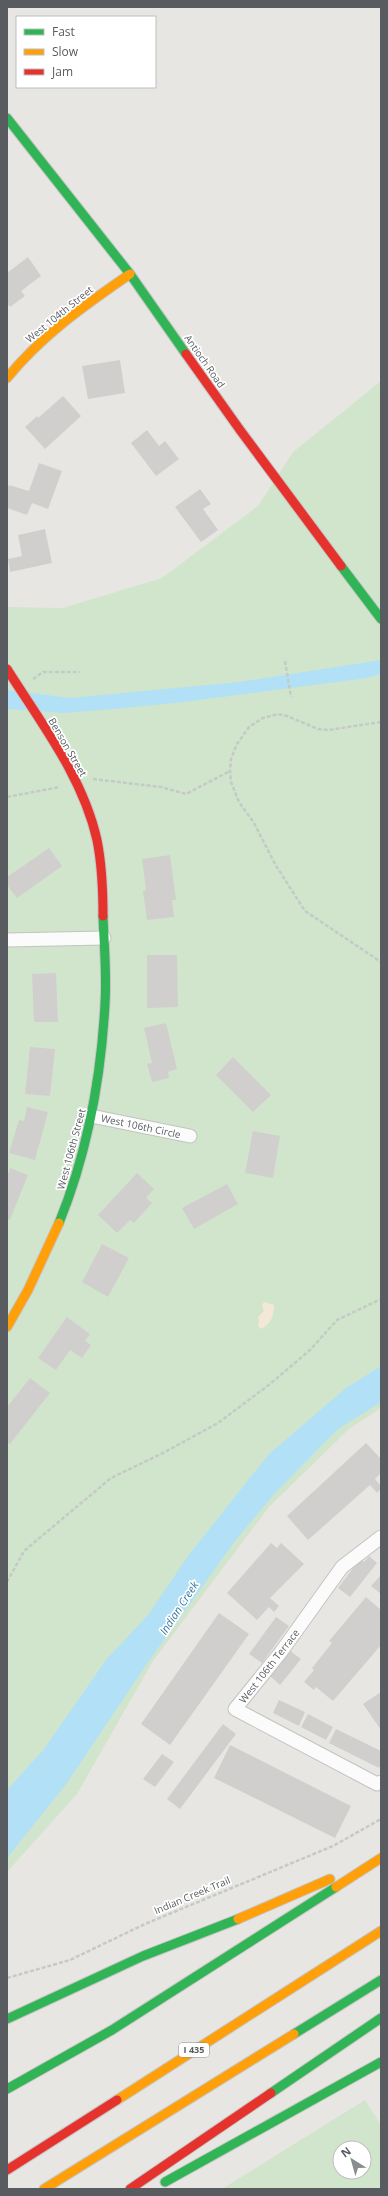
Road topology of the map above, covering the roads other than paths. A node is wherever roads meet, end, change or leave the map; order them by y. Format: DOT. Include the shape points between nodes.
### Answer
graph roads {
  1 [pos="7,118"];
  2 [pos="130,274"];
  3 [pos="7,378"];
  4 [pos="381,618"];
  5 [pos="7,669"];
  6 [pos="104,938"];
  7 [pos="7,940"];
  8 [pos="91,1116"];
  9 [pos="190,1136"];
  10 [pos="7,1327"];
  11 [pos="381,1536"];
  12 [pos="381,1782"];
  13 [pos="381,1858"];
  14 [pos="381,1931"];
  15 [pos="381,1980"];
  16 [pos="381,2018"];
  17 [pos="7,2019"];
  18 [pos="381,2062"];
  19 [pos="7,2089"];
  20 [pos="7,2170"];
  21 [pos="158,2185"];
  22 [pos="44,2189"];
  23 [pos="130,2189"];
  1 -- 2 [label="main road, Antioch Road"];
  2 -- 3 [label="main road, West 104th Street" via="44,337"];
  2 -- 4 [label="main road, Antioch Road" via="240,430"];
  5 -- 6 [label="main road, Benson Street" via="76,783 93,825 99,855"];
  6 -- 7 [label="street"];
  6 -- 8 [label="main road, West 106th Street" via="105,1003 101,1056"];
  8 -- 9 [label="street, West 106th Circle"];
  8 -- 10 [label="main road, West 106th Street" via="86,1144 66,1210 24,1300"];
  11 -- 12 [label="street, West 106th Terrace" via="342,1567 281,1652 235,1709 378,1784"];
  13 -- 17 [label="main road" via="229,1923 143,1956"];
  13 -- 19 [label="main road" via="112,2030"];
  14 -- 20 [label="main road, I 435"];
  15 -- 22 [label="main road"];
  16 -- 23 [label="main road"];
  18 -- 21 [label="main road"];
}
